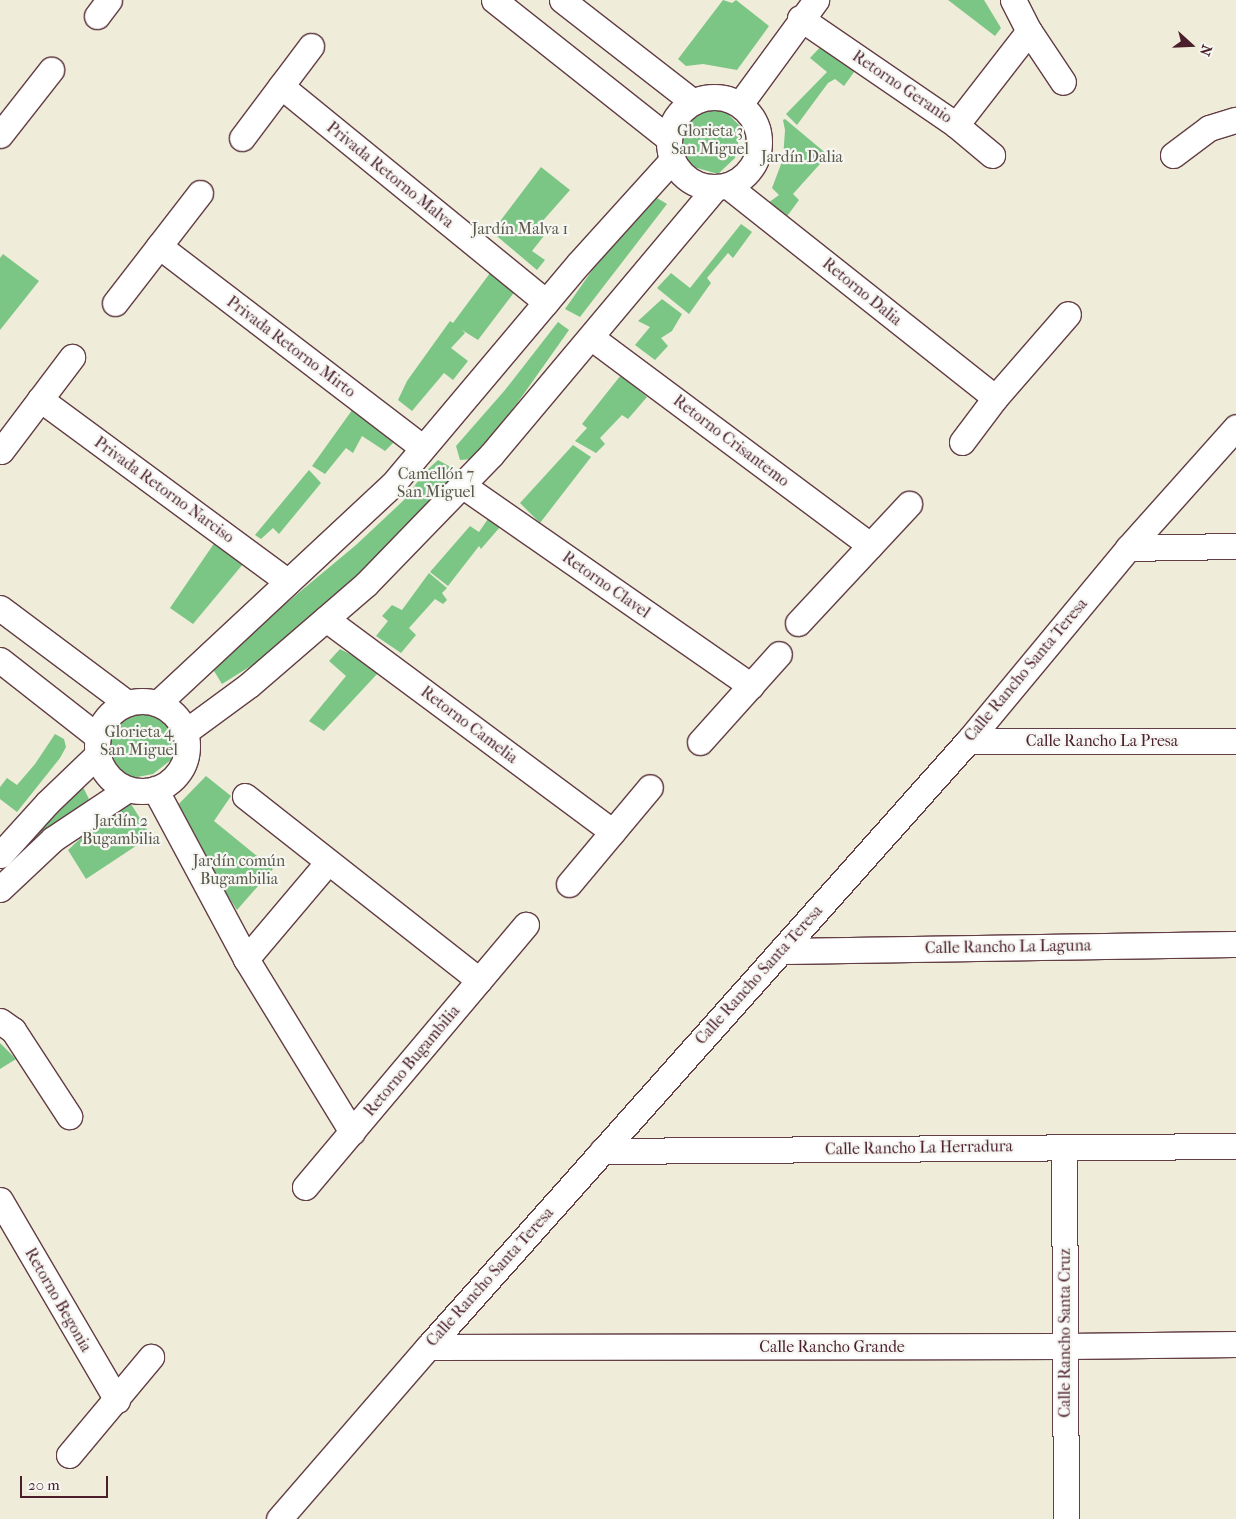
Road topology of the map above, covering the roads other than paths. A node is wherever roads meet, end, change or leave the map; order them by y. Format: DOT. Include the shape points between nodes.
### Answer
graph roads {
  1 [pos="494,0"];
  2 [pos="562,0"];
  3 [pos="1013,0"];
  4 [pos="808,9"];
  5 [pos="1029,30"];
  6 [pos="311,46"];
  7 [pos="51,70"];
  8 [pos="1063,82"];
  9 [pos="281,86"];
  10 [pos="693,102"];
  11 [pos="740,104"];
  12 [pos="1236,120"];
  13 [pos="956,125"];
  14 [pos="3,126"];
  15 [pos="242,138"];
  16 [pos="670,149"];
  17 [pos="992,155"];
  18 [pos="1173,155"];
  19 [pos="721,187"];
  20 [pos="200,193"];
  21 [pos="159,246"];
  22 [pos="546,302"];
  23 [pos="115,303"];
  24 [pos="1068,314"];
  25 [pos="592,338"];
  26 [pos="72,357"];
  27 [pos="995,398"];
  28 [pos="40,399"];
  29 [pos="1236,427"];
  30 [pos="962,442"];
  31 [pos="424,448"];
  32 [pos="0,451"];
  33 [pos="462,485"];
  34 [pos="909,504"];
  35 [pos="870,545"];
  36 [pos="1236,546"];
  37 [pos="1128,548"];
  38 [pos="288,582"];
  39 [pos="0,608"];
  40 [pos="326,619"];
  41 [pos="798,623"];
  42 [pos="779,654"];
  43 [pos="0,660"];
  44 [pos="751,686"];
  45 [pos="127,702"];
  46 [pos="158,702"];
  47 [pos="185,732"];
  48 [pos="968,741"];
  49 [pos="700,742"];
  50 [pos="1236,742"];
  51 [pos="97,745"];
  52 [pos="650,787"];
  53 [pos="128,789"];
  54 [pos="155,789"];
  55 [pos="245,796"];
  56 [pos="613,832"];
  57 [pos="0,855"];
  58 [pos="328,862"];
  59 [pos="569,884"];
  60 [pos="0,889"];
  61 [pos="526,925"];
  62 [pos="1236,944"];
  63 [pos="781,951"];
  64 [pos="246,959"];
  65 [pos="479,980"];
  66 [pos="0,1021"];
  67 [pos="69,1116"];
  68 [pos="352,1132"];
  69 [pos="1236,1146"];
  70 [pos="1064,1147"];
  71 [pos="602,1151"];
  72 [pos="306,1187"];
  73 [pos="0,1200"];
  74 [pos="1236,1344"];
  75 [pos="1065,1346"];
  76 [pos="428,1347"];
  77 [pos="151,1357"];
  78 [pos="117,1400"];
  79 [pos="69,1455"];
  80 [pos="279,1519"];
  81 [pos="1066,1519"];
  1 -- 16 [label="street"];
  2 -- 10 [label="street"];
  3 -- 5 [label="street"];
  4 -- 11 [label="street"];
  4 -- 13 [label="street, Retorno Geranio"];
  5 -- 8 [label="street"];
  5 -- 13 [label="street, Retorno Geranio"];
  6 -- 9 [label="street"];
  7 -- 14 [label="street"];
  9 -- 15 [label="street"];
  9 -- 22 [label="street, Privada Retorno Malva"];
  10 -- 11 [label="street" via="717,96"];
  10 -- 16 [label="street" via="677,117"];
  11 -- 19 [label="street" via="752,116 758,132 759,149 754,165 743,178"];
  12 -- 18 [label="street" via="1209,128"];
  13 -- 17 [label="street"];
  16 -- 19 [label="street" via="682,175 696,185"];
  16 -- 22 [label="street"];
  19 -- 25 [label="street"];
  19 -- 27 [label="street, Retorno Dalia"];
  20 -- 21 [label="street"];
  21 -- 23 [label="street"];
  21 -- 31 [label="street, Privada Retorno Mirto"];
  22 -- 31 [label="street"];
  24 -- 27 [label="street"];
  25 -- 33 [label="street"];
  25 -- 35 [label="street, Retorno Crisantemo"];
  26 -- 28 [label="street"];
  27 -- 30 [label="street"];
  28 -- 32 [label="street"];
  28 -- 38 [label="street, Privada Retorno Narciso"];
  29 -- 37 [label="street, Calle Rancho Santa Teresa"];
  31 -- 38 [label="street" via="392,485"];
  33 -- 40 [label="street" via="366,584"];
  33 -- 44 [label="street, Retorno Clavel"];
  34 -- 35 [label="street"];
  35 -- 41 [label="street"];
  36 -- 37 [label="street"];
  37 -- 48 [label="street, Calle Rancho Santa Teresa"];
  38 -- 46 [label="street"];
  39 -- 45 [label="street"];
  40 -- 47 [label="street" via="249,685"];
  40 -- 56 [label="street, Retorno Camelia"];
  42 -- 44 [label="street"];
  43 -- 51 [label="street"];
  44 -- 49 [label="street"];
  45 -- 46 [label="street"];
  45 -- 51 [label="street" via="108,716"];
  46 -- 47 [label="street" via="175,714"];
  47 -- 54 [label="street" via="187,750 182,767 171,780"];
  48 -- 50 [label="street, Calle Rancho La Presa"];
  48 -- 63 [label="street, Calle Rancho Santa Teresa"];
  51 -- 53 [label="street" via="103,770 114,782"];
  51 -- 57 [label="street"];
  52 -- 56 [label="street"];
  53 -- 54 [label="street"];
  53 -- 60 [label="street" via="52,839"];
  54 -- 64 [label="street, Retorno Bugambilia"];
  55 -- 58 [label="street"];
  56 -- 59 [label="street"];
  58 -- 64 [label="street"];
  58 -- 65 [label="street"];
  61 -- 65 [label="street, Retorno Bugambilia"];
  62 -- 63 [label="street, Calle Rancho La Laguna"];
  63 -- 71 [label="street, Calle Rancho Santa Teresa"];
  64 -- 68 [label="street, Retorno Bugambilia"];
  65 -- 68 [label="street, Retorno Bugambilia"];
  66 -- 67 [label="street" via="12,1030"];
  68 -- 72 [label="street"];
  69 -- 70 [label="street, Calle Rancho La Herradura"];
  70 -- 71 [label="street, Calle Rancho La Herradura"];
  70 -- 75 [label="street, Calle Rancho Santa Cruz"];
  71 -- 76 [label="street, Calle Rancho Santa Teresa"];
  73 -- 78 [label="street, Retorno Begonia"];
  74 -- 75 [label="street, Calle Rancho Grande"];
  75 -- 76 [label="street, Calle Rancho Grande"];
  75 -- 81 [label="street, Calle Rancho Santa Cruz"];
  76 -- 80 [label="street, Calle Rancho Santa Teresa"];
  77 -- 78 [label="street"];
  78 -- 79 [label="street"];
}
